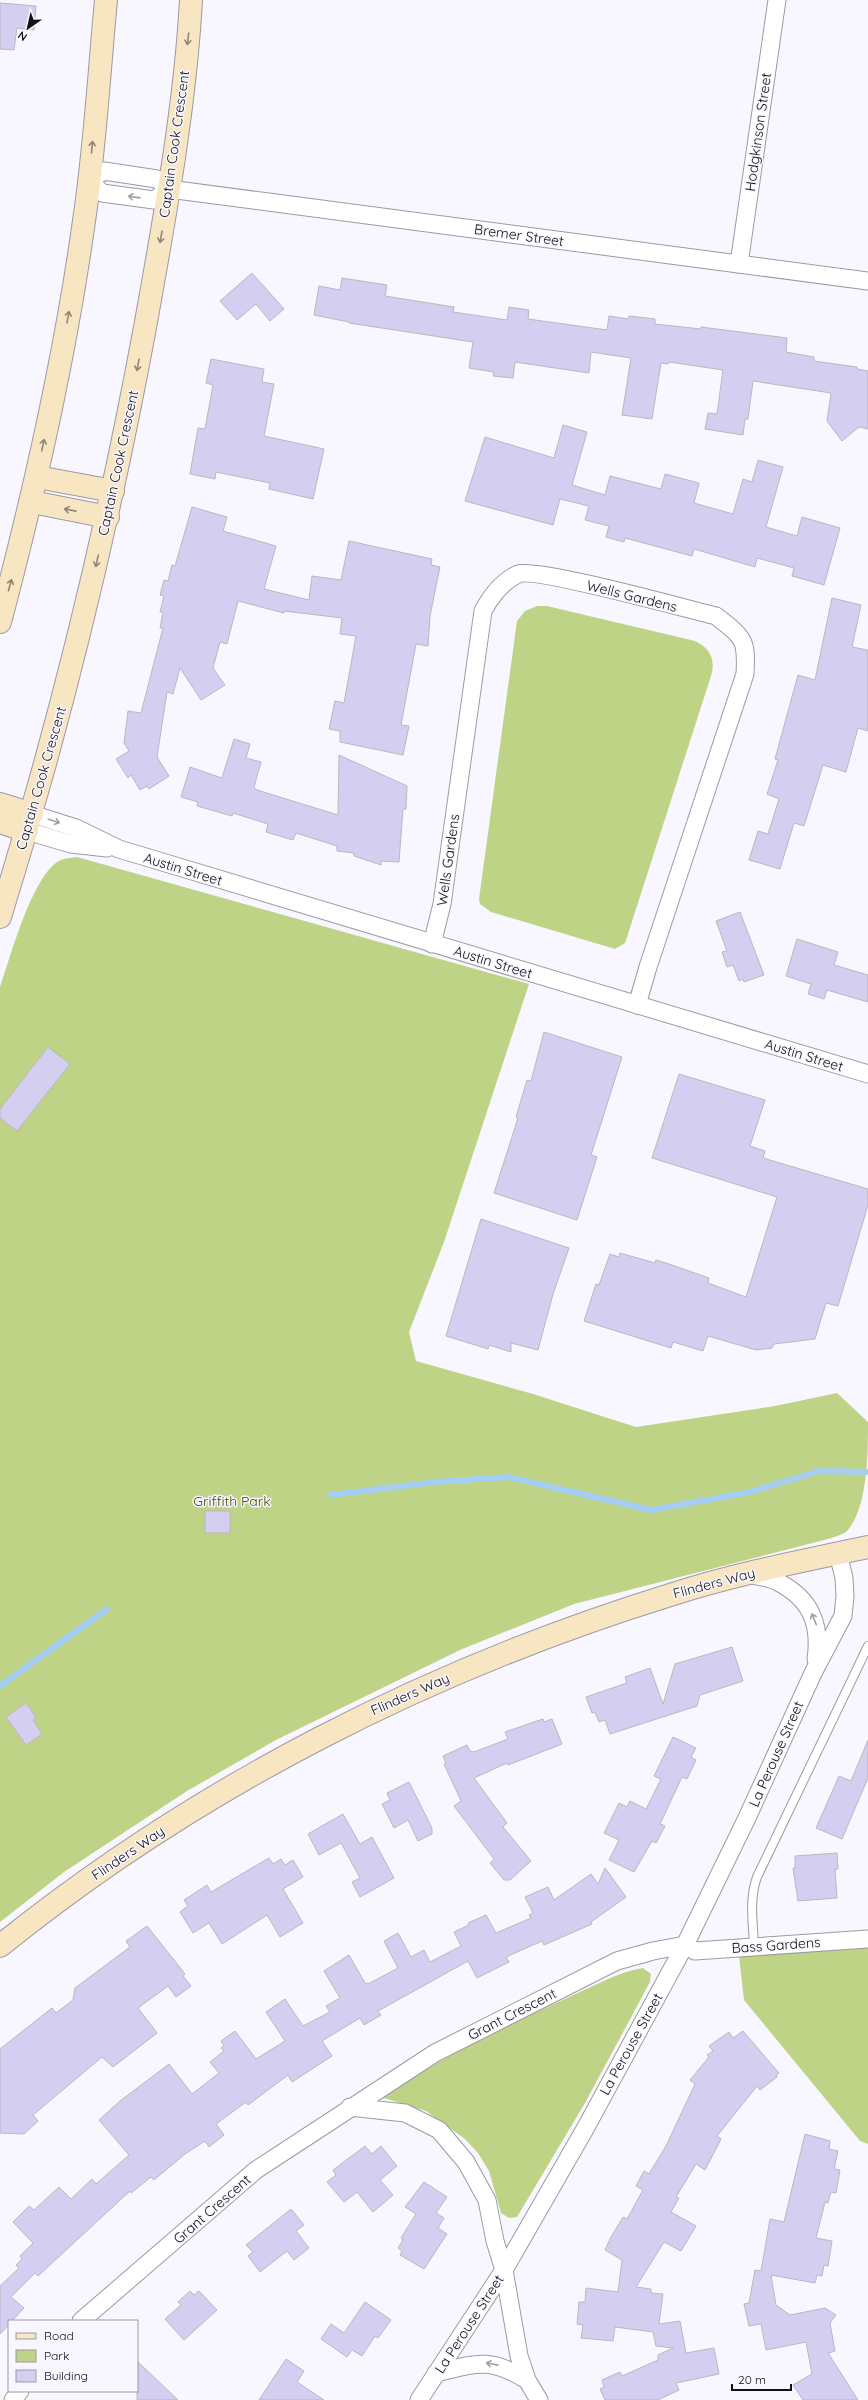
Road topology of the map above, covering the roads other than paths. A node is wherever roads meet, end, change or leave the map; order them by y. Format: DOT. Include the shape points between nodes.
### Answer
graph roads {
  1 [pos="106,0"];
  2 [pos="191,0"];
  3 [pos="777,0"];
  4 [pos="90,180"];
  5 [pos="169,189"];
  6 [pos="739,264"];
  7 [pos="868,281"];
  8 [pos="37,477"];
  9 [pos="113,492"];
  10 [pos="32,502"];
  11 [pos="108,517"];
  12 [pos="0,622"];
  13 [pos="0,804"];
  14 [pos="0,822"];
  15 [pos="29,822"];
  16 [pos="0,917"];
  17 [pos="432,944"];
  18 [pos="637,1005"];
  19 [pos="868,1074"];
  20 [pos="866,1545"];
  21 [pos="838,1553"];
  22 [pos="746,1574"];
  23 [pos="868,1646"];
  24 [pos="814,1671"];
  25 [pos="868,1939"];
  26 [pos="685,1945"];
  27 [pos="0,1946"];
  28 [pos="754,1946"];
  29 [pos="350,2107"];
  30 [pos="504,2270"];
  31 [pos="82,2320"];
  32 [pos="436,2373"];
  33 [pos="527,2380"];
  34 [pos="19,2392"];
  35 [pos="13,2400"];
  36 [pos="419,2400"];
  37 [pos="539,2400"];
  4 -- 1 [label="main road, one-way"];
  2 -- 5 [label="main road, Captain Cook Crescent, one-way" via="180,116"];
  3 -- 6 [label="street, Hodgkinson Street"];
  4 -- 5 [label="street" via="102,193 154,200"];
  8 -- 4 [label="main road, one-way" via="69,314"];
  5 -- 6 [label="street, Bremer Street"];
  5 -- 9 [label="main road, Captain Cook Crescent, one-way"];
  6 -- 7 [label="street, Bremer Street"];
  8 -- 9 [label="main road"];
  8 -- 10 [label="main road"];
  9 -- 11 [label="main road, Captain Cook Crescent"];
  11 -- 10 [label="main road, one-way"];
  12 -- 10 [label="main road, one-way"];
  11 -- 15 [label="main road, Captain Cook Crescent, one-way" via="57,724"];
  13 -- 15 [label="main road"];
  14 -- 15 [label="main road"];
  15 -- 16 [label="main road, Captain Cook Crescent"];
  15 -- 17 [label="street, Austin Street" via="76,828 119,849"];
  17 -- 18 [label="street, Austin Street"];
  17 -- 18 [label="street, Wells Gardens" via="442,904 482,611 502,584 519,574 550,576 716,616 737,632 746,649 744,674"];
  18 -- 19 [label="street, Austin Street"];
  20 -- 21 [label="main road, Flinders Way"];
  21 -- 22 [label="main road, Flinders Way"];
  21 -- 24 [label="street, La Perouse Street" via="844,1578 842,1616"];
  24 -- 22 [label="street, La Perouse Street, one-way" via="819,1640 815,1620 805,1603 777,1581"];
  22 -- 27 [label="main road, Flinders Way" via="671,1594 550,1635 361,1716 150,1836 51,1905"];
  23 -- 28 [label="lane" via="755,1883 751,1903"];
  24 -- 26 [label="street, La Perouse Street"];
  25 -- 28 [label="street, Bass Gardens"];
  26 -- 28 [label="street, Bass Gardens" via="695,1951"];
  26 -- 29 [label="street, Grant Crescent" via="617,1961 434,2053"];
  26 -- 30 [label="street, La Perouse Street" via="585,2129"];
  29 -- 30 [label="street" via="405,2113 439,2130 466,2162 487,2200"];
  29 -- 31 [label="street, Grant Crescent" via="256,2170"];
  30 -- 32 [label="street, La Perouse Street"];
  30 -- 33 [label="street" via="514,2333"];
  33 -- 32 [label="street, one-way" via="495,2364 483,2363"];
  32 -- 36 [label="street, La Perouse Street"];
  33 -- 37 [label="street"];
  34 -- 35 [label="street"];
}
